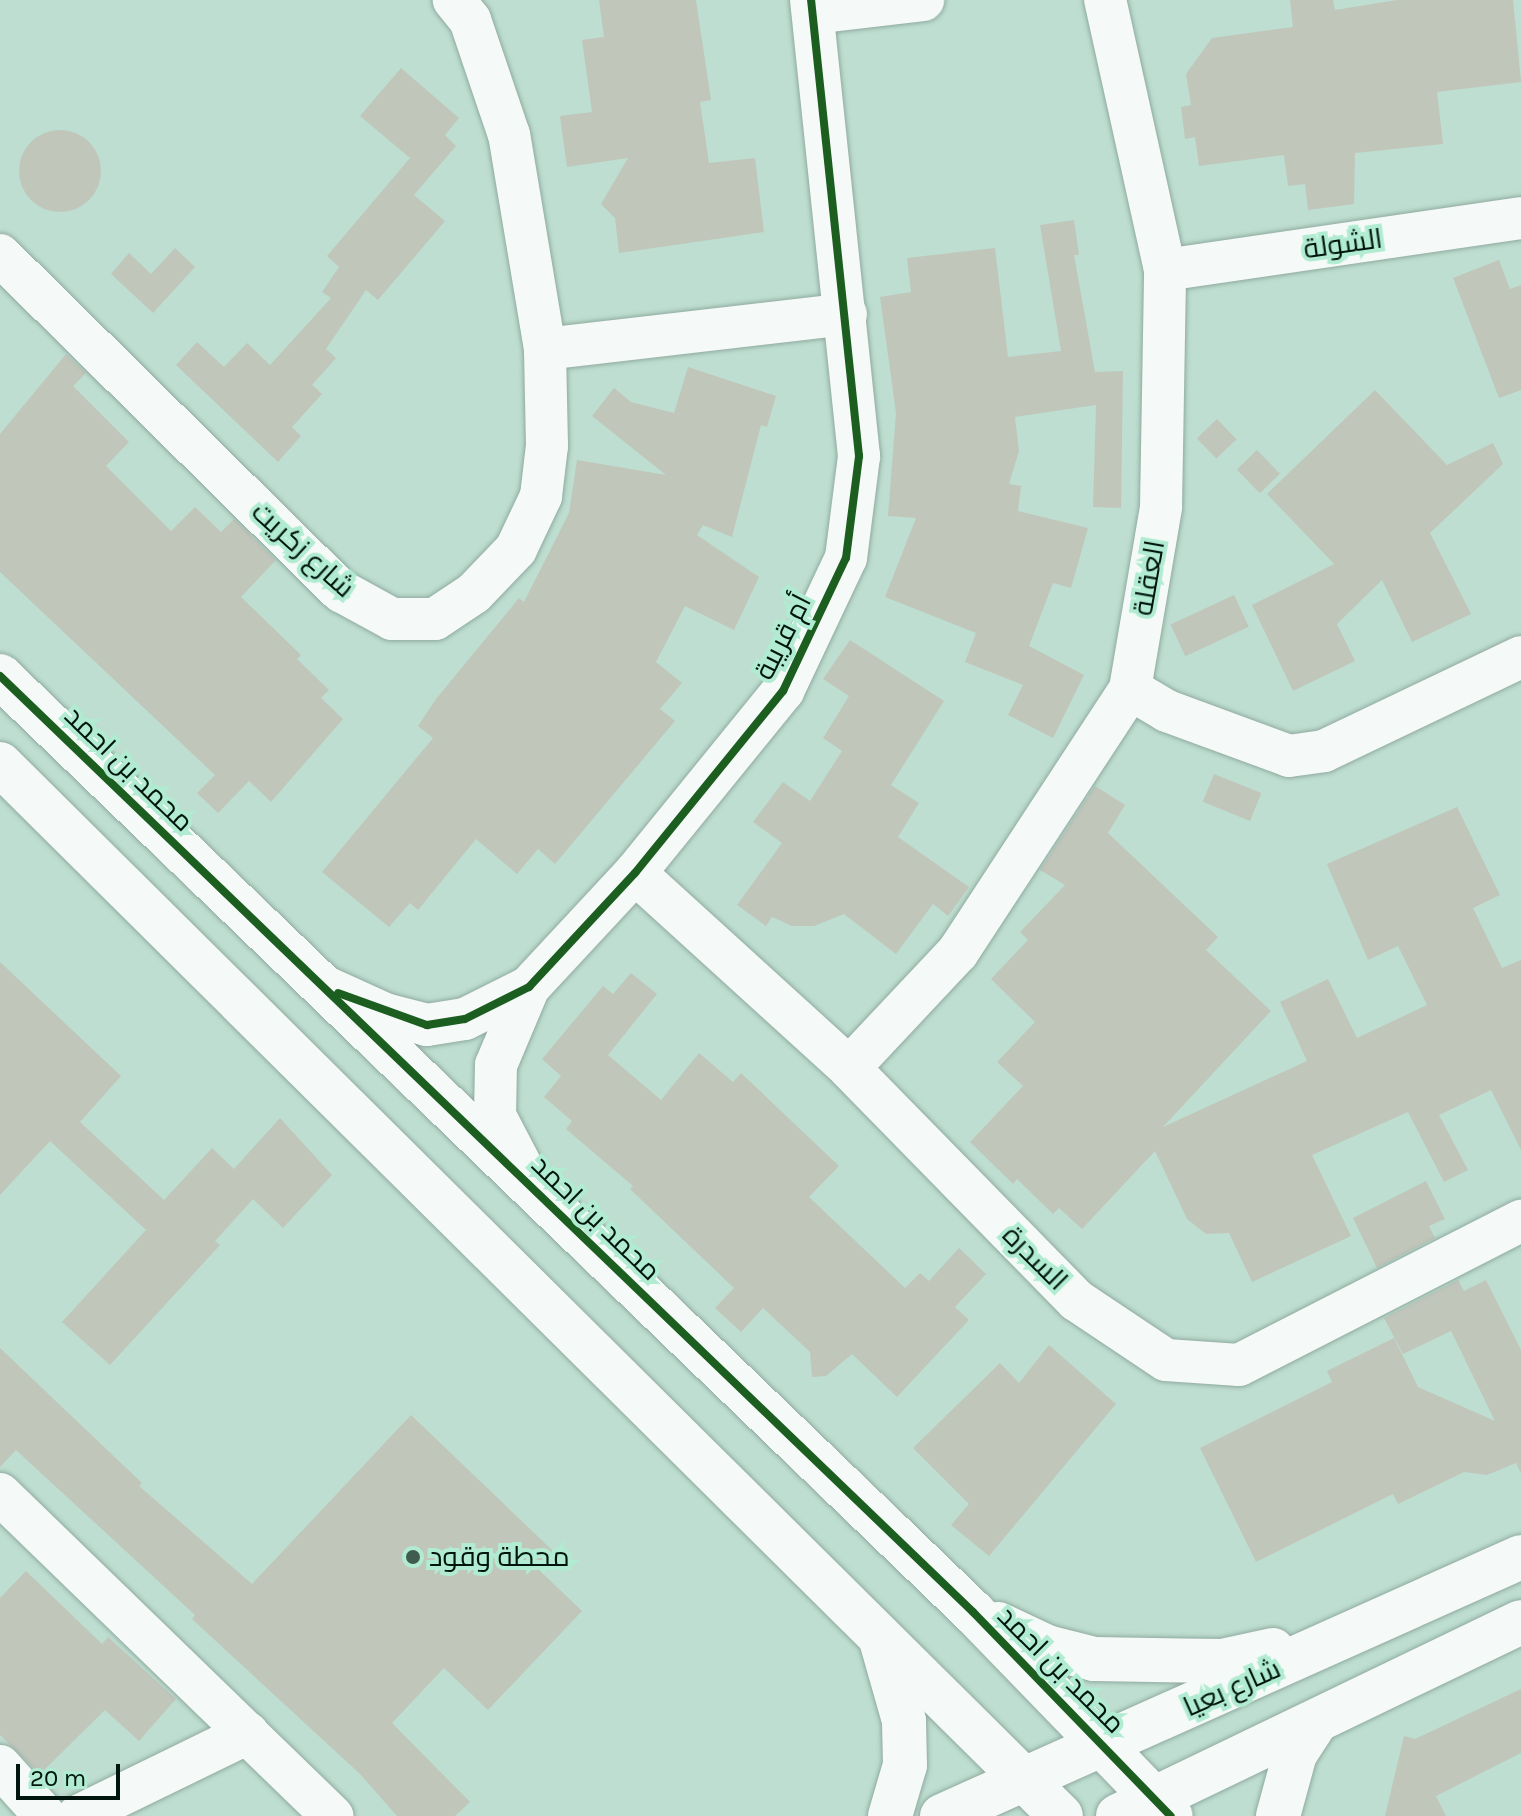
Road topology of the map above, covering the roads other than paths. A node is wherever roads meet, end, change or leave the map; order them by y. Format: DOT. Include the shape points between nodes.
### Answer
graph roads {
  1 [pos="454,0"];
  2 [pos="923,0"];
  3 [pos="1105,0"];
  4 [pos="812,6"];
  5 [pos="1521,218"];
  6 [pos="0,255"];
  7 [pos="1165,270"];
  8 [pos="846,314"];
  9 [pos="545,349"];
  10 [pos="1521,657"];
  11 [pos="0,676"];
  12 [pos="1130,689"];
  13 [pos="0,764"];
  14 [pos="635,873"];
  15 [pos="324,986"];
  16 [pos="529,987"];
  17 [pos="849,1068"];
  18 [pos="532,1187"];
  19 [pos="1521,1221"];
  20 [pos="0,1494"];
  21 [pos="1521,1557"];
  22 [pos="973,1612"];
  23 [pos="1521,1622"];
  24 [pos="878,1630"];
  25 [pos="1358,1632"];
  26 [pos="1314,1725"];
  27 [pos="248,1733"];
  28 [pos="1105,1745"];
  29 [pos="0,1766"];
  30 [pos="1027,1779"];
  31 [pos="1148,1810"];
  32 [pos="45,1816"];
  33 [pos="78,1816"];
  34 [pos="332,1816"];
  35 [pos="890,1816"];
  36 [pos="942,1816"];
  37 [pos="1061,1816"];
  38 [pos="1278,1816"];
  1 -- 9 [label="street, شارع زكريت" via="470,20 509,135"];
  2 -- 4 [label="street"];
  3 -- 7 [label="street, العقلة"];
  4 -- 8 [label="street, أم قريبة"];
  5 -- 7 [label="street, الشولة"];
  6 -- 9 [label="street, شارع زكريت" via="341,591 392,619 435,619 474,593 516,549 541,496 547,446"];
  7 -- 12 [label="street, العقلة" via="1161,507"];
  8 -- 9 [label="street"];
  8 -- 14 [label="street, أم قريبة" via="859,456 846,558 783,691"];
  10 -- 12 [label="street" via="1324,751 1289,756 1167,711"];
  11 -- 15 [label="street, محمد بن احمد"];
  12 -- 17 [label="street, العقلة" via="958,952"];
  13 -- 24 [label="street"];
  14 -- 16 [label="street, أم قريبة"];
  14 -- 17 [label="street, السدرة"];
  15 -- 16 [label="street, أم قريبة" via="385,1014 427,1025 465,1019"];
  15 -- 18 [label="street, محمد بن احمد"];
  16 -- 18 [label="street, أم قريبة" via="496,1065 495,1116"];
  17 -- 19 [label="street, السدرة" via="1076,1300 1166,1360 1239,1365"];
  18 -- 22 [label="street, محمد بن احمد"];
  20 -- 27 [label="street"];
  21 -- 25 [label="street, شارع بعيا"];
  22 -- 25 [label="street" via="1047,1647 1094,1659 1137,1662 1222,1661"];
  22 -- 28 [label="street, محمد بن احمد"];
  23 -- 26 [label="street"];
  24 -- 30 [label="street"];
  24 -- 35 [label="street" via="896,1678 904,1721 905,1765"];
  25 -- 28 [label="street, شارع بعيا"];
  26 -- 31 [label="street"];
  26 -- 38 [label="street" via="1295,1754"];
  27 -- 33 [label="street"];
  27 -- 34 [label="street"];
  28 -- 30 [label="street, شارع بعيا"];
  28 -- 31 [label="street, محمد بن احمد"];
  29 -- 32 [label="street"];
  30 -- 36 [label="street, شارع بعيا"];
  30 -- 37 [label="street"];
}
